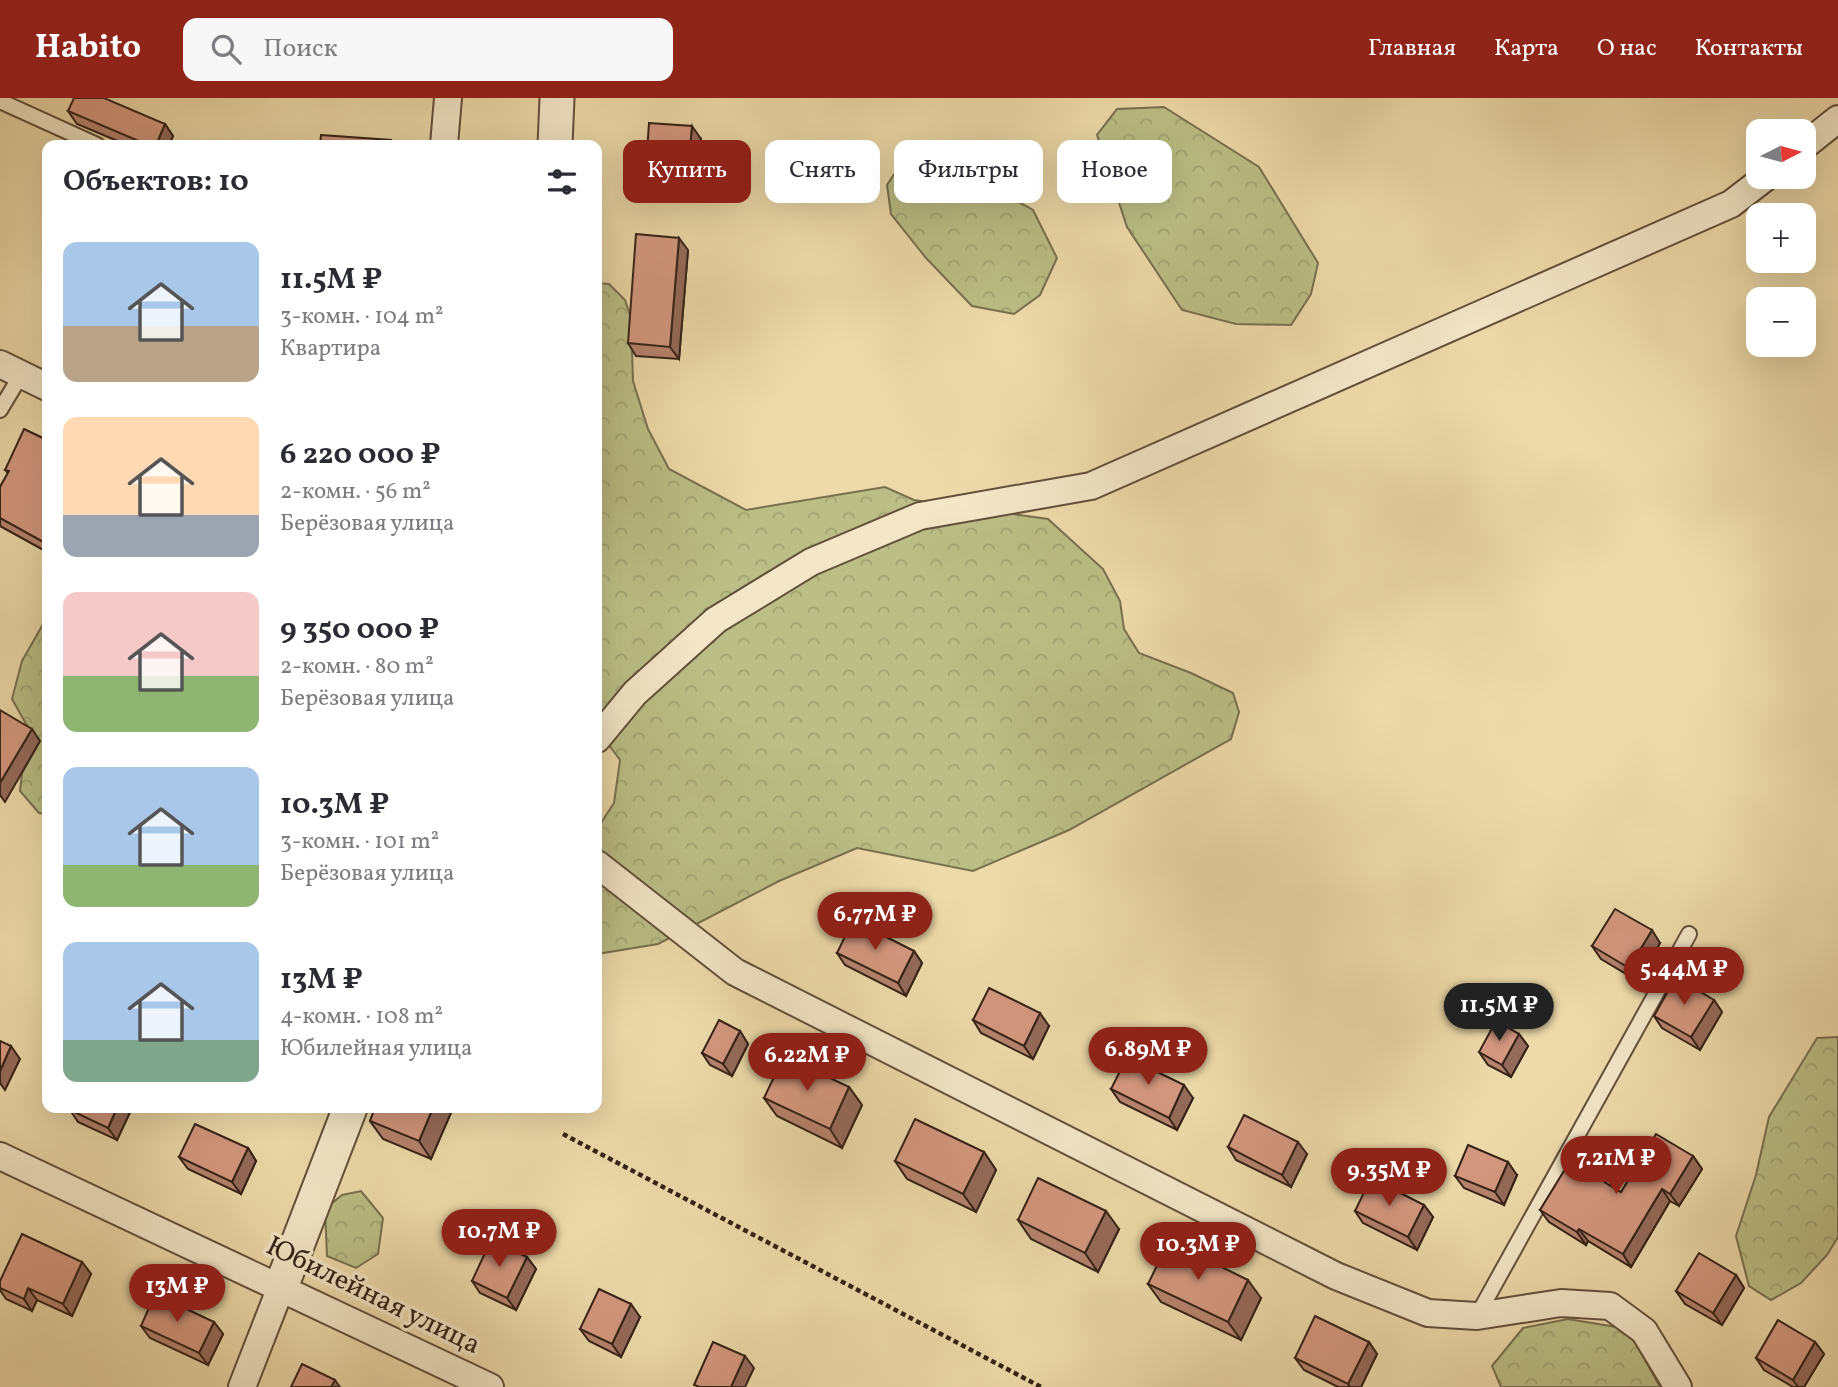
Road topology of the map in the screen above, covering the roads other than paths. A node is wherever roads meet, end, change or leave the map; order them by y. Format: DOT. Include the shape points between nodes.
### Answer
graph roads {
  1 [pos="448,98"];
  2 [pos="557,98"];
  3 [pos="0,101"];
  4 [pos="1838,119"];
  5 [pos="1816,136"];
  6 [pos="86,140"];
  7 [pos="444,140"];
  8 [pos="555,140"];
  9 [pos="1750,189"];
  10 [pos="11,369"];
  11 [pos="42,384"];
  12 [pos="0,410"];
  13 [pos="602,733"];
  14 [pos="602,868"];
  15 [pos="1689,934"];
  16 [pos="348,1113"];
  17 [pos="0,1156"];
  18 [pos="281,1287"];
  19 [pos="1477,1315"];
  20 [pos="242,1387"];
  21 [pos="490,1387"];
  22 [pos="1678,1387"];
  1 -- 7 [label="street"];
  2 -- 8 [label="street"];
  3 -- 6 [label="lane"];
  4 -- 5 [label="street"];
  9 -- 13 [label="street" via="1731,204 1091,486 920,516 811,562 716,620 635,693"];
  10 -- 11 [label="street"];
  10 -- 12 [label="lane"];
  14 -- 19 [label="street" via="734,972 1336,1276 1427,1313"];
  15 -- 19 [label="lane"];
  16 -- 18 [label="street"];
  17 -- 18 [label="street, Юбилейная улица"];
  18 -- 20 [label="street"];
  18 -- 21 [label="street, Юбилейная улица"];
  19 -- 22 [label="street" via="1562,1303 1610,1306 1644,1331"];
}
